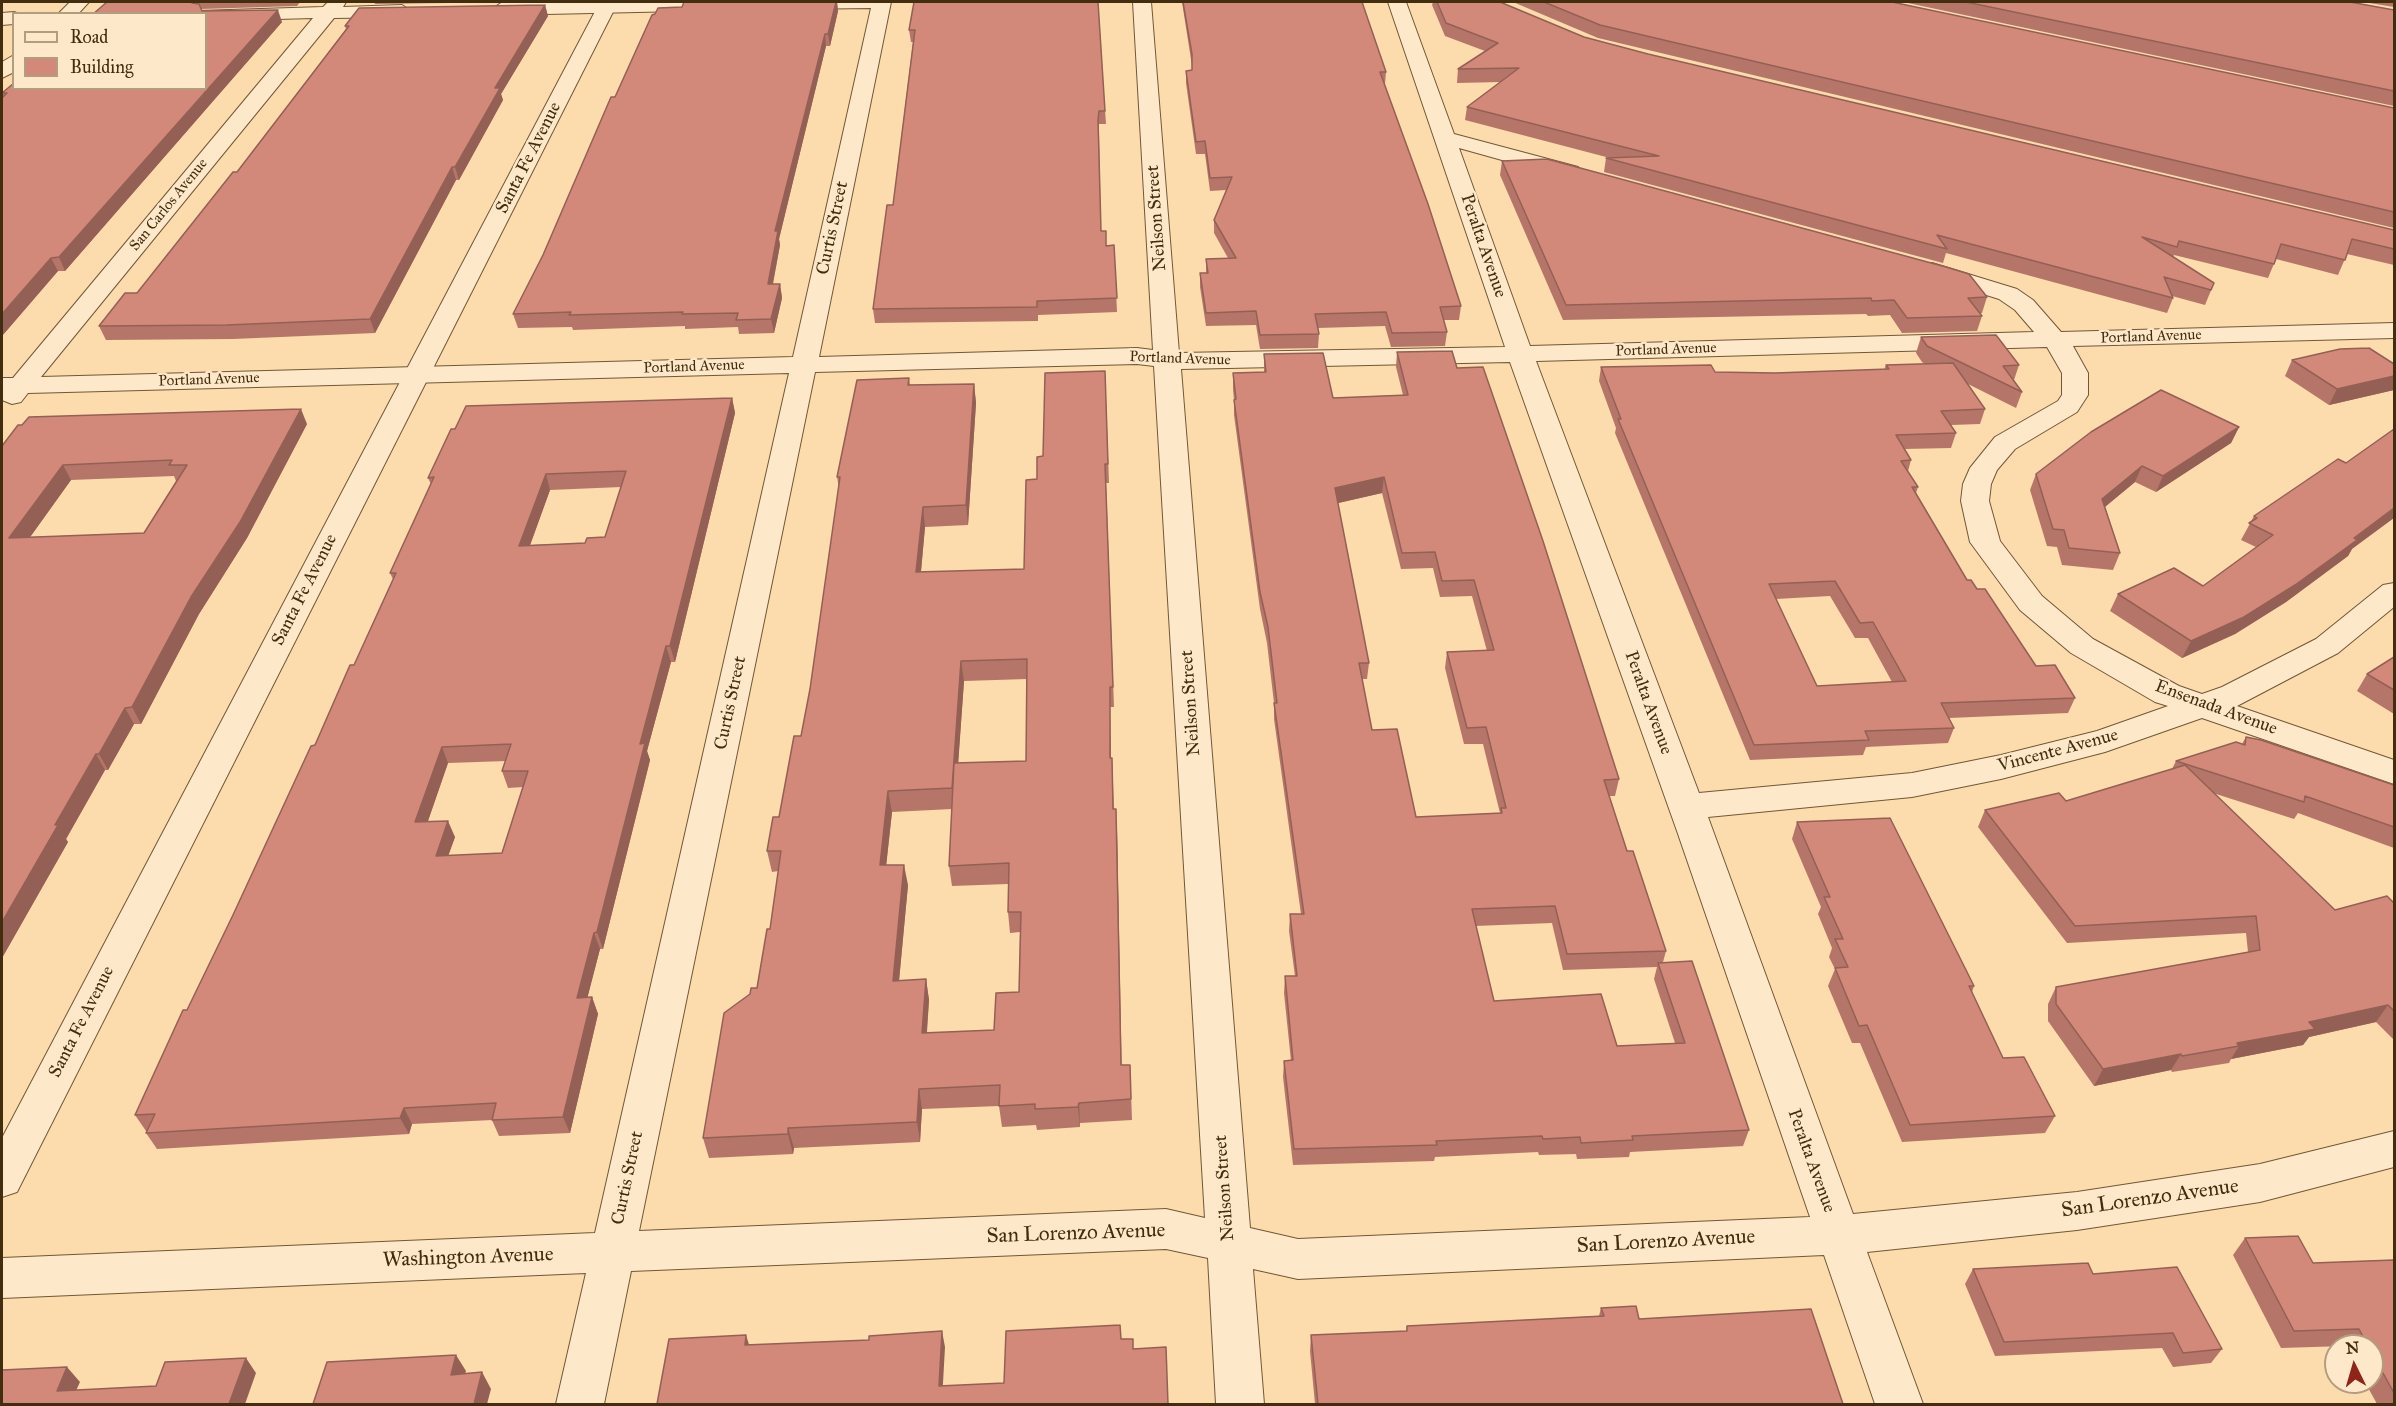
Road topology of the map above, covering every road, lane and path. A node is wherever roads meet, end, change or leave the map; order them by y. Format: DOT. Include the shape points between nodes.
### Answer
graph roads {
  1 [pos="882,2"];
  2 [pos="1142,2"];
  3 [pos="1397,2"];
  4 [pos="778,3"];
  5 [pos="608,4"];
  6 [pos="743,4"];
  7 [pos="332,7"];
  8 [pos="482,9"];
  9 [pos="423,10"];
  10 [pos="207,15"];
  11 [pos="1446,138"];
  12 [pos="1588,177"];
  13 [pos="1906,263"];
  14 [pos="2394,330"];
  15 [pos="2054,339"];
  16 [pos="1520,354"];
  17 [pos="1167,359"];
  18 [pos="804,364"];
  19 [pos="417,375"];
  20 [pos="11,386"];
  21 [pos="2,409"];
  22 [pos="2394,592"];
  23 [pos="2205,707"];
  24 [pos="2394,772"];
  25 [pos="1686,807"];
  26 [pos="2393,1152"];
  27 [pos="2,1179"];
  28 [pos="1838,1235"];
  29 [pos="935,1239"];
  30 [pos="1229,1242"];
  31 [pos="612,1252"];
  32 [pos="2,1278"];
  33 [pos="580,1404"];
  34 [pos="1240,1404"];
  35 [pos="1899,1404"];
  1 -- 4 [label="street"];
  1 -- 18 [label="street, Curtis Street"];
  2 -- 17 [label="street, Neilson Street"];
  3 -- 11 [label="street, Peralta Avenue"];
  5 -- 6 [label="street"];
  5 -- 8 [label="street"];
  5 -- 19 [label="street, Santa Fe Avenue"];
  7 -- 9 [label="street"];
  7 -- 10 [label="street"];
  7 -- 20 [label="street, San Carlos Avenue"];
  11 -- 12 [label="street"];
  11 -- 16 [label="street, Peralta Avenue"];
  13 -- 15 [label="street, Ensenada Avenue" via="2008,294 2024,305"];
  14 -- 15 [label="street, Portland Avenue"];
  15 -- 16 [label="street, Portland Avenue"];
  15 -- 23 [label="street, Ensenada Avenue" via="2071,362 2075,394 2055,416 2005,443 1984,468 1975,501 1985,542 2031,603 2082,646 2167,694"];
  16 -- 17 [label="street, Portland Avenue" via="1194,363"];
  16 -- 25 [label="street, Peralta Avenue"];
  17 -- 18 [label="street, Portland Avenue" via="1137,356"];
  17 -- 30 [label="street, Neilson Street"];
  18 -- 19 [label="street, Portland Avenue"];
  18 -- 31 [label="street, Curtis Street"];
  19 -- 20 [label="street, Portland Avenue"];
  19 -- 27 [label="street, Santa Fe Avenue"];
  20 -- 21 [label="street, San Carlos Avenue"];
  22 -- 23 [label="street, Vincente Avenue" via="2327,646 2234,696"];
  23 -- 24 [label="street, Ensenada Avenue"];
  23 -- 25 [label="street, Vincente Avenue" via="2105,740 1912,785"];
  25 -- 28 [label="street, Peralta Avenue"];
  26 -- 28 [label="street, San Lorenzo Avenue" via="2260,1183 2100,1207"];
  28 -- 30 [label="street, San Lorenzo Avenue" via="1298,1259"];
  28 -- 35 [label="street, Peralta Avenue"];
  29 -- 30 [label="street, San Lorenzo Avenue" via="1166,1229"];
  29 -- 31 [label="street, Washington Avenue"];
  30 -- 34 [label="street, Neilson Street"];
  31 -- 32 [label="street, Washington Avenue"];
  31 -- 33 [label="street, Curtis Street"];
}
